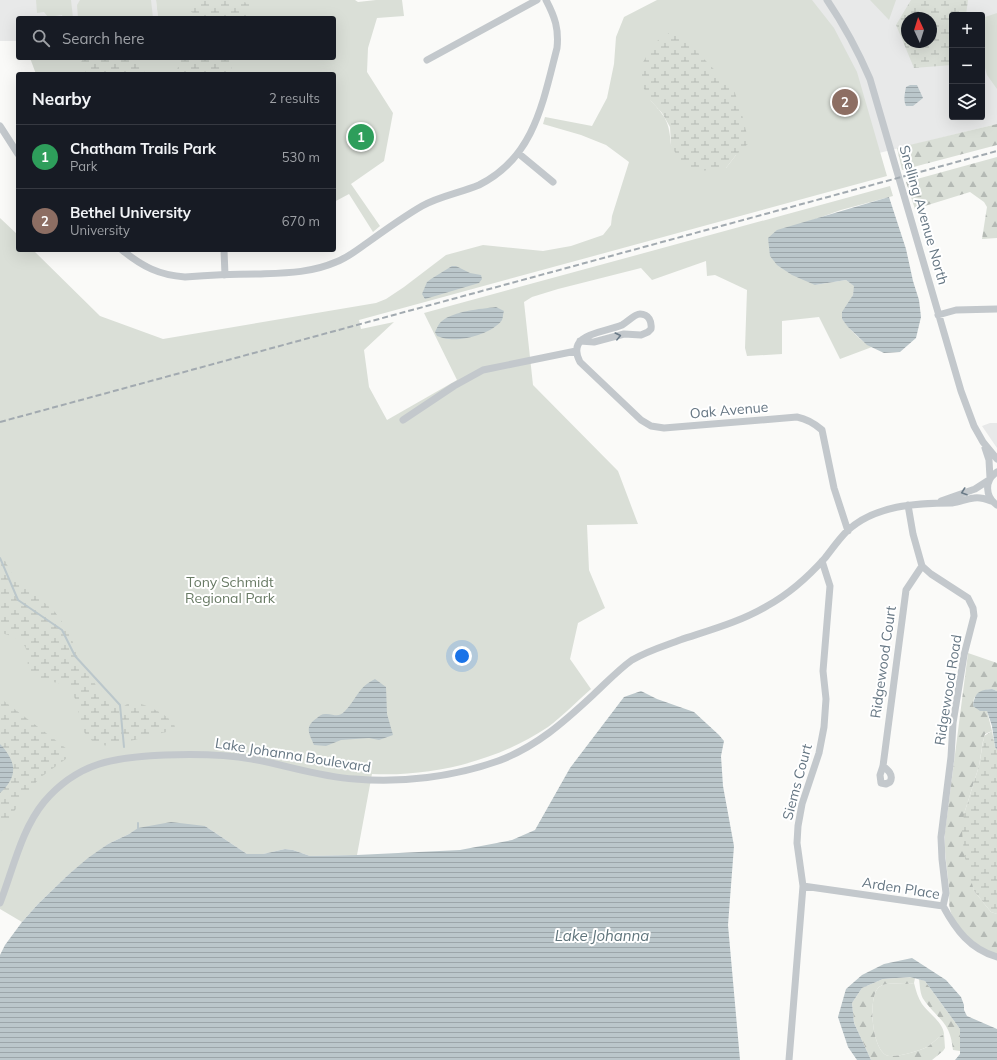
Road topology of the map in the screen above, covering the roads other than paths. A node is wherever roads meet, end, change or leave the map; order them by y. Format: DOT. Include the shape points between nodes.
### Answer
graph roads {
  1 [pos="537,0"];
  2 [pos="546,0"];
  3 [pos="827,0"];
  4 [pos="427,60"];
  5 [pos="0,126"];
  6 [pos="16,151"];
  7 [pos="518,154"];
  8 [pos="553,182"];
  9 [pos="124,252"];
  10 [pos="224,252"];
  11 [pos="225,275"];
  12 [pos="997,309"];
  13 [pos="938,315"];
  14 [pos="580,340"];
  15 [pos="576,351"];
  16 [pos="402,420"];
  17 [pos="983,442"];
  18 [pos="997,459"];
  19 [pos="997,472"];
  20 [pos="990,479"];
  21 [pos="937,502"];
  22 [pos="995,504"];
  23 [pos="908,505"];
  24 [pos="848,530"];
  25 [pos="822,561"];
  26 [pos="922,566"];
  27 [pos="883,766"];
  28 [pos="803,886"];
  29 [pos="0,903"];
  30 [pos="943,906"];
  31 [pos="997,957"];
  32 [pos="789,1060"];
  1 -- 4 [label="street"];
  2 -- 7 [label="street" via="557,27 557,48 538,118 527,142"];
  3 -- 13 [label="street, Snelling Avenue North" via="850,37 870,79"];
  5 -- 6 [label="street"];
  7 -- 8 [label="street"];
  7 -- 11 [label="street" via="490,178 426,204 338,262 299,272"];
  9 -- 11 [label="street" via="151,270 162,274"];
  10 -- 11 [label="street"];
  12 -- 13 [label="street" via="956,310"];
  13 -- 17 [label="street, Snelling Avenue North" via="961,390 974,426"];
  14 -- 14 [label="street, one-way" via="594,342 624,334 645,334 651,329 651,322 646,316 639,314 621,325"];
  14 -- 15 [label="street"];
  15 -- 16 [label="street" via="483,370"];
  15 -- 24 [label="street, Oak Avenue" via="580,362 641,420 651,426 664,428 797,417 816,425 822,430 834,488"];
  17 -- 18 [label="street, Snelling Avenue North"];
  17 -- 20 [label="street, Snelling Avenue North" via="989,460"];
  19 -- 20 [label="street, Lake Johanna Boulevard"];
  20 -- 21 [label="street, Lake Johanna Boulevard, one-way" via="975,489"];
  20 -- 22 [label="street, Snelling Avenue North" via="987,490"];
  21 -- 22 [label="street, Lake Johanna Boulevard" via="956,503 981,498"];
  21 -- 23 [label="street, Lake Johanna Boulevard"];
  23 -- 24 [label="street, Lake Johanna Boulevard" via="871,516"];
  23 -- 26 [label="street"];
  24 -- 25 [label="street, Lake Johanna Boulevard"];
  25 -- 28 [label="street, Siems Court" via="830,586 823,671 825,717 822,740 802,804 798,826 797,843"];
  25 -- 29 [label="street, Lake Johanna Boulevard" via="796,586 749,616 654,649 633,660 547,735 515,754 480,767 442,775 394,780 332,777 249,759 194,754 131,757 91,767 64,783 37,812 23,840"];
  26 -- 27 [label="street, Ridgewood Court" via="906,590"];
  26 -- 30 [label="street, Ridgewood Road" via="968,598 974,612 953,723 941,837 946,893"];
  28 -- 30 [label="street, Arden Place"];
  28 -- 32 [label="street, Siems Court"];
  30 -- 31 [label="street, Arden Place" via="954,927 964,938 987,954"];
}
